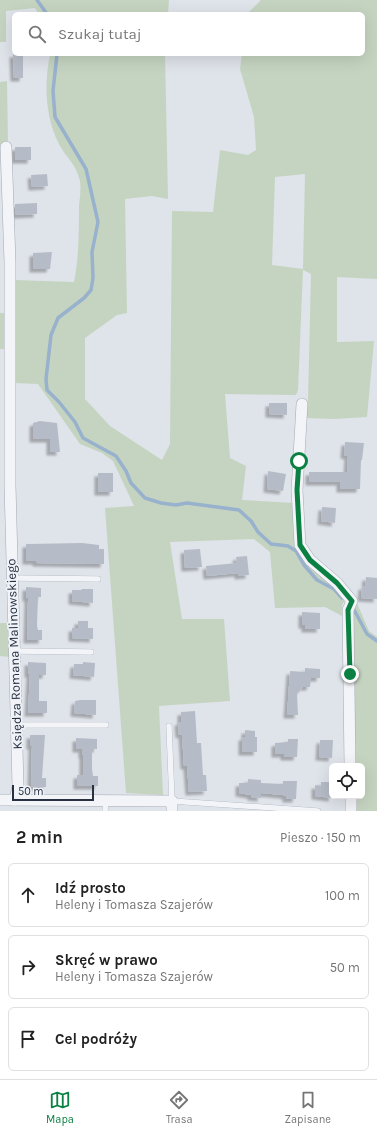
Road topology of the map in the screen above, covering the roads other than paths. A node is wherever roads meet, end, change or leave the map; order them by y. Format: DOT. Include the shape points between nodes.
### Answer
graph roads {
  1 [pos="6,147"];
  2 [pos="302,404"];
  3 [pos="12,578"];
  4 [pos="98,579"];
  5 [pos="14,651"];
  6 [pos="91,652"];
  7 [pos="16,725"];
  8 [pos="106,725"];
  9 [pos="169,726"];
  10 [pos="350,763"];
  11 [pos="351,799"];
  12 [pos="0,800"];
  13 [pos="15,800"];
  14 [pos="106,806"];
  15 [pos="172,806"];
  16 [pos="318,811"];
  17 [pos="351,811"];
  1 -- 3 [label="street, Księdza Romana Malinowskiego" via="10,262"];
  2 -- 10 [label="street" via="297,490 300,545 310,560 342,588 352,601 348,610"];
  3 -- 4 [label="lane"];
  3 -- 5 [label="street, Księdza Romana Malinowskiego"];
  5 -- 6 [label="lane"];
  5 -- 7 [label="street, Księdza Romana Malinowskiego"];
  7 -- 8 [label="lane"];
  7 -- 13 [label="street, Księdza Romana Malinowskiego" via="18,786"];
  9 -- 15 [label="lane"];
  11 -- 17 [label="street"];
  12 -- 13 [label="street"];
  13 -- 14 [label="street"];
  14 -- 15 [label="street"];
  15 -- 16 [label="lane"];
}
